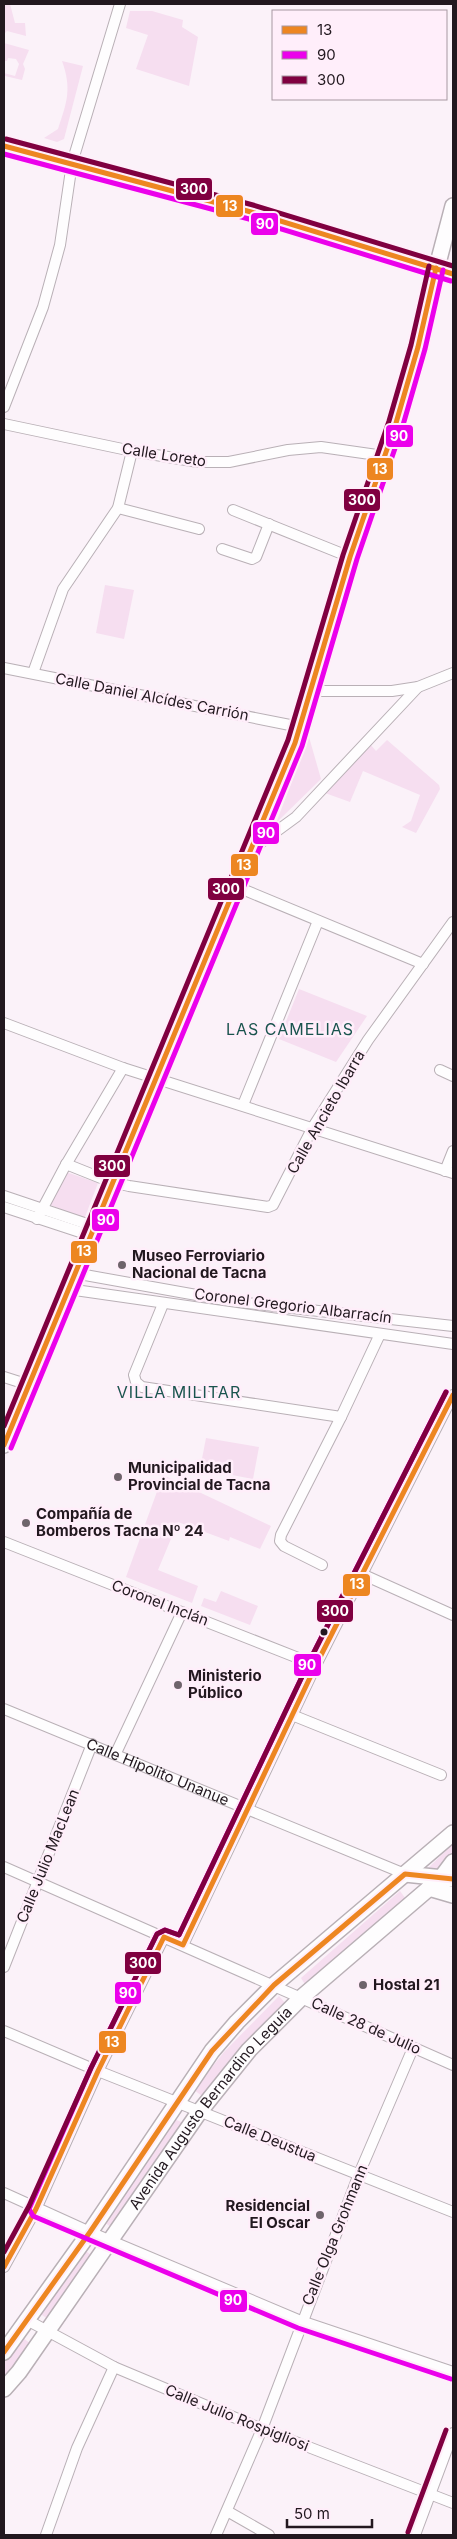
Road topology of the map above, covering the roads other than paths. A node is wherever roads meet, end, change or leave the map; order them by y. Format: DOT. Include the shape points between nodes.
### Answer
graph roads {
  1 [pos="120,4"];
  2 [pos="4,146"];
  3 [pos="72,164"];
  4 [pos="453,206"];
  5 [pos="436,268"];
  6 [pos="453,274"];
  7 [pos="4,407"];
  8 [pos="4,424"];
  9 [pos="132,451"];
  10 [pos="384,456"];
  11 [pos="118,508"];
  12 [pos="233,510"];
  13 [pos="269,524"];
  14 [pos="200,529"];
  15 [pos="222,549"];
  16 [pos="350,557"];
  17 [pos="4,668"];
  18 [pos="33,673"];
  19 [pos="453,674"];
  20 [pos="418,687"];
  21 [pos="309,691"];
  22 [pos="300,727"];
  23 [pos="250,851"];
  24 [pos="235,886"];
  25 [pos="318,921"];
  26 [pos="453,922"];
  27 [pos="423,964"];
  28 [pos="4,1023"];
  29 [pos="123,1068"];
  30 [pos="440,1070"];
  31 [pos="453,1076"];
  32 [pos="155,1078"];
  33 [pos="243,1105"];
  34 [pos="313,1127"];
  35 [pos="453,1151"];
  36 [pos="66,1164"];
  37 [pos="449,1172"];
  38 [pos="111,1182"];
  39 [pos="4,1196"];
  40 [pos="4,1207"];
  41 [pos="39,1215"];
  42 [pos="91,1231"];
  43 [pos="74,1273"];
  44 [pos="68,1289"];
  45 [pos="163,1304"];
  46 [pos="453,1326"];
  47 [pos="380,1334"];
  48 [pos="453,1344"];
  49 [pos="4,1377"];
  50 [pos="29,1385"];
  51 [pos="453,1395"];
  52 [pos="341,1417"];
  53 [pos="4,1445"];
  54 [pos="4,1542"];
  55 [pos="322,1565"];
  56 [pos="364,1574"];
  57 [pos="182,1612"];
  58 [pos="453,1615"];
  59 [pos="316,1665"];
  60 [pos="4,1708"];
  61 [pos="292,1715"];
  62 [pos="92,1744"];
  63 [pos="116,1754"];
  64 [pos="441,1775"];
  65 [pos="247,1807"];
  66 [pos="453,1833"];
  67 [pos="453,1862"];
  68 [pos="4,1867"];
  69 [pos="405,1874"];
  70 [pos="441,1881"];
  71 [pos="38,1882"];
  72 [pos="453,1895"];
  73 [pos="164,1937"];
  74 [pos="184,1945"];
  75 [pos="4,1967"];
  76 [pos="274,1985"];
  77 [pos="302,1997"];
  78 [pos="4,2031"];
  79 [pos="413,2048"];
  80 [pos="453,2065"];
  81 [pos="98,2071"];
  82 [pos="177,2102"];
  83 [pos="200,2111"];
  84 [pos="359,2174"];
  85 [pos="4,2194"];
  86 [pos="36,2208"];
  87 [pos="453,2212"];
  88 [pos="90,2232"];
  89 [pos="110,2241"];
  90 [pos="4,2267"];
  91 [pos="27,2320"];
  92 [pos="301,2320"];
  93 [pos="47,2331"];
  94 [pos="4,2352"];
  95 [pos="114,2367"];
  96 [pos="453,2372"];
  97 [pos="4,2389"];
  98 [pos="262,2429"];
  99 [pos="453,2433"];
  100 [pos="431,2494"];
  101 [pos="453,2504"];
  102 [pos="227,2512"];
  103 [pos="46,2535"];
  104 [pos="216,2535"];
  105 [pos="269,2535"];
  106 [pos="415,2535"];
  1 -- 3 [label="street"];
  2 -- 3 [label="street"];
  3 -- 5 [label="street" via="251,212"];
  3 -- 7 [label="street" via="60,245 43,307"];
  4 -- 5 [label="street"];
  5 -- 6 [label="street"];
  5 -- 10 [label="street" via="418,347"];
  8 -- 9 [label="street, Calle Loreto"];
  9 -- 10 [label="street, Calle Loreto" via="213,463 313,448 337,448"];
  9 -- 11 [label="street"];
  10 -- 16 [label="street"];
  11 -- 14 [label="street"];
  11 -- 18 [label="street" via="63,589"];
  12 -- 13 [label="street"];
  13 -- 15 [label="street" via="256,557"];
  13 -- 16 [label="street"];
  16 -- 21 [label="street"];
  17 -- 18 [label="street, Calle Daniel Alcídes Carrión"];
  18 -- 22 [label="street, Calle Daniel Alcídes Carrión"];
  19 -- 20 [label="street"];
  20 -- 21 [label="street" via="384,691"];
  20 -- 23 [label="street" via="296,817"];
  21 -- 22 [label="street"];
  22 -- 23 [label="street"];
  23 -- 24 [label="street"];
  24 -- 25 [label="street"];
  24 -- 32 [label="street"];
  25 -- 27 [label="street"];
  25 -- 33 [label="street"];
  26 -- 27 [label="street, Calle Ancieto Ibarra"];
  27 -- 34 [label="street, Calle Ancieto Ibarra" via="385,1015"];
  28 -- 29 [label="street"];
  29 -- 32 [label="street"];
  29 -- 36 [label="street"];
  30 -- 31 [label="street"];
  32 -- 33 [label="street"];
  32 -- 38 [label="street"];
  33 -- 34 [label="street"];
  34 -- 37 [label="street"];
  34 -- 38 [label="street, Calle Ancieto Ibarra" via="273,1205 268,1208"];
  35 -- 37 [label="street"];
  36 -- 38 [label="street, Calle Ancieto Ibarra"];
  36 -- 41 [label="street"];
  38 -- 42 [label="street"];
  39 -- 41 [label="street"];
  40 -- 41 [label="street"];
  41 -- 42 [label="street"];
  42 -- 43 [label="street"];
  43 -- 44 [label="street"];
  43 -- 46 [label="street, Coronel Gregorio Albarracín" via="230,1301"];
  44 -- 45 [label="street"];
  44 -- 50 [label="street"];
  45 -- 47 [label="street"];
  45 -- 52 [label="street" via="134,1375 142,1387"];
  47 -- 48 [label="street"];
  47 -- 52 [label="street"];
  49 -- 50 [label="street"];
  50 -- 53 [label="street"];
  51 -- 56 [label="street"];
  52 -- 55 [label="street" via="280,1541"];
  54 -- 57 [label="street, Coronel Inclán"];
  56 -- 58 [label="street"];
  56 -- 59 [label="street"];
  57 -- 59 [label="street, Coronel Inclán"];
  57 -- 63 [label="street"];
  59 -- 61 [label="street"];
  60 -- 62 [label="street, Calle Hipolito Unanue"];
  61 -- 64 [label="street"];
  61 -- 65 [label="street"];
  62 -- 63 [label="street, Calle Hipolito Unanue"];
  62 -- 71 [label="street, Calle Julio MacLean"];
  63 -- 65 [label="street, Calle Hipolito Unanue"];
  65 -- 69 [label="street, Calle Hipolito Unanue"];
  65 -- 74 [label="street"];
  66 -- 69 [label="street, Avenida Augusto Bernardino Leguía"];
  67 -- 70 [label="street, Avenida Augusto Bernardino Leguía"];
  68 -- 71 [label="street, Calle 28 de Julio"];
  69 -- 70 [label="street, Calle Hipolito Unanue"];
  69 -- 76 [label="street, Avenida Augusto Bernardino Leguía"];
  70 -- 72 [label="street, Calle Hipolito Unanue"];
  70 -- 77 [label="street, Avenida Augusto Bernardino Leguía"];
  71 -- 73 [label="street, Calle 28 de Julio"];
  71 -- 75 [label="street, Calle Julio MacLean"];
  73 -- 74 [label="street, Calle 28 de Julio"];
  73 -- 81 [label="street"];
  74 -- 76 [label="street, Calle 28 de Julio"];
  76 -- 77 [label="street, Calle 28 de Julio"];
  76 -- 82 [label="street, Avenida Augusto Bernardino Leguía" via="218,2044"];
  77 -- 79 [label="street, Calle 28 de Julio"];
  77 -- 83 [label="street, Avenida Augusto Bernardino Leguía" via="250,2050"];
  78 -- 81 [label="street, Calle Deustua"];
  79 -- 80 [label="street, Calle 28 de Julio"];
  79 -- 84 [label="street, Calle Olga Grohmann"];
  81 -- 82 [label="street, Calle Deustua"];
  81 -- 86 [label="street"];
  82 -- 83 [label="street, Calle Deustua"];
  82 -- 88 [label="street, Avenida Augusto Bernardino Leguía"];
  83 -- 84 [label="street, Calle Deustua"];
  83 -- 89 [label="street, Avenida Augusto Bernardino Leguía"];
  84 -- 87 [label="street, Calle Deustua"];
  84 -- 92 [label="street, Calle Olga Grohmann"];
  85 -- 86 [label="street"];
  86 -- 88 [label="street"];
  86 -- 90 [label="street"];
  88 -- 89 [label="street"];
  88 -- 91 [label="street, Avenida Augusto Bernardino Leguía"];
  89 -- 92 [label="street"];
  89 -- 93 [label="street, Avenida Augusto Bernardino Leguía"];
  91 -- 93 [label="street, Calle Julio Rospigliosi"];
  91 -- 94 [label="street, Avenida Augusto Bernardino Leguía"];
  92 -- 96 [label="street"];
  92 -- 98 [label="street, Calle Olga Grohmann"];
  93 -- 95 [label="street, Calle Julio Rospigliosi"];
  93 -- 97 [label="street, Avenida Augusto Bernardino Leguía"];
  95 -- 98 [label="street, Calle Julio Rospigliosi"];
  95 -- 103 [label="street" via="77,2448"];
  98 -- 100 [label="street, Calle Julio Rospigliosi"];
  98 -- 102 [label="street, Calle Olga Grohmann"];
  99 -- 100 [label="street"];
  100 -- 101 [label="street, Calle Julio Rospigliosi"];
  100 -- 106 [label="street"];
  102 -- 104 [label="street, Calle Olga Grohmann"];
  102 -- 105 [label="street"];
}
